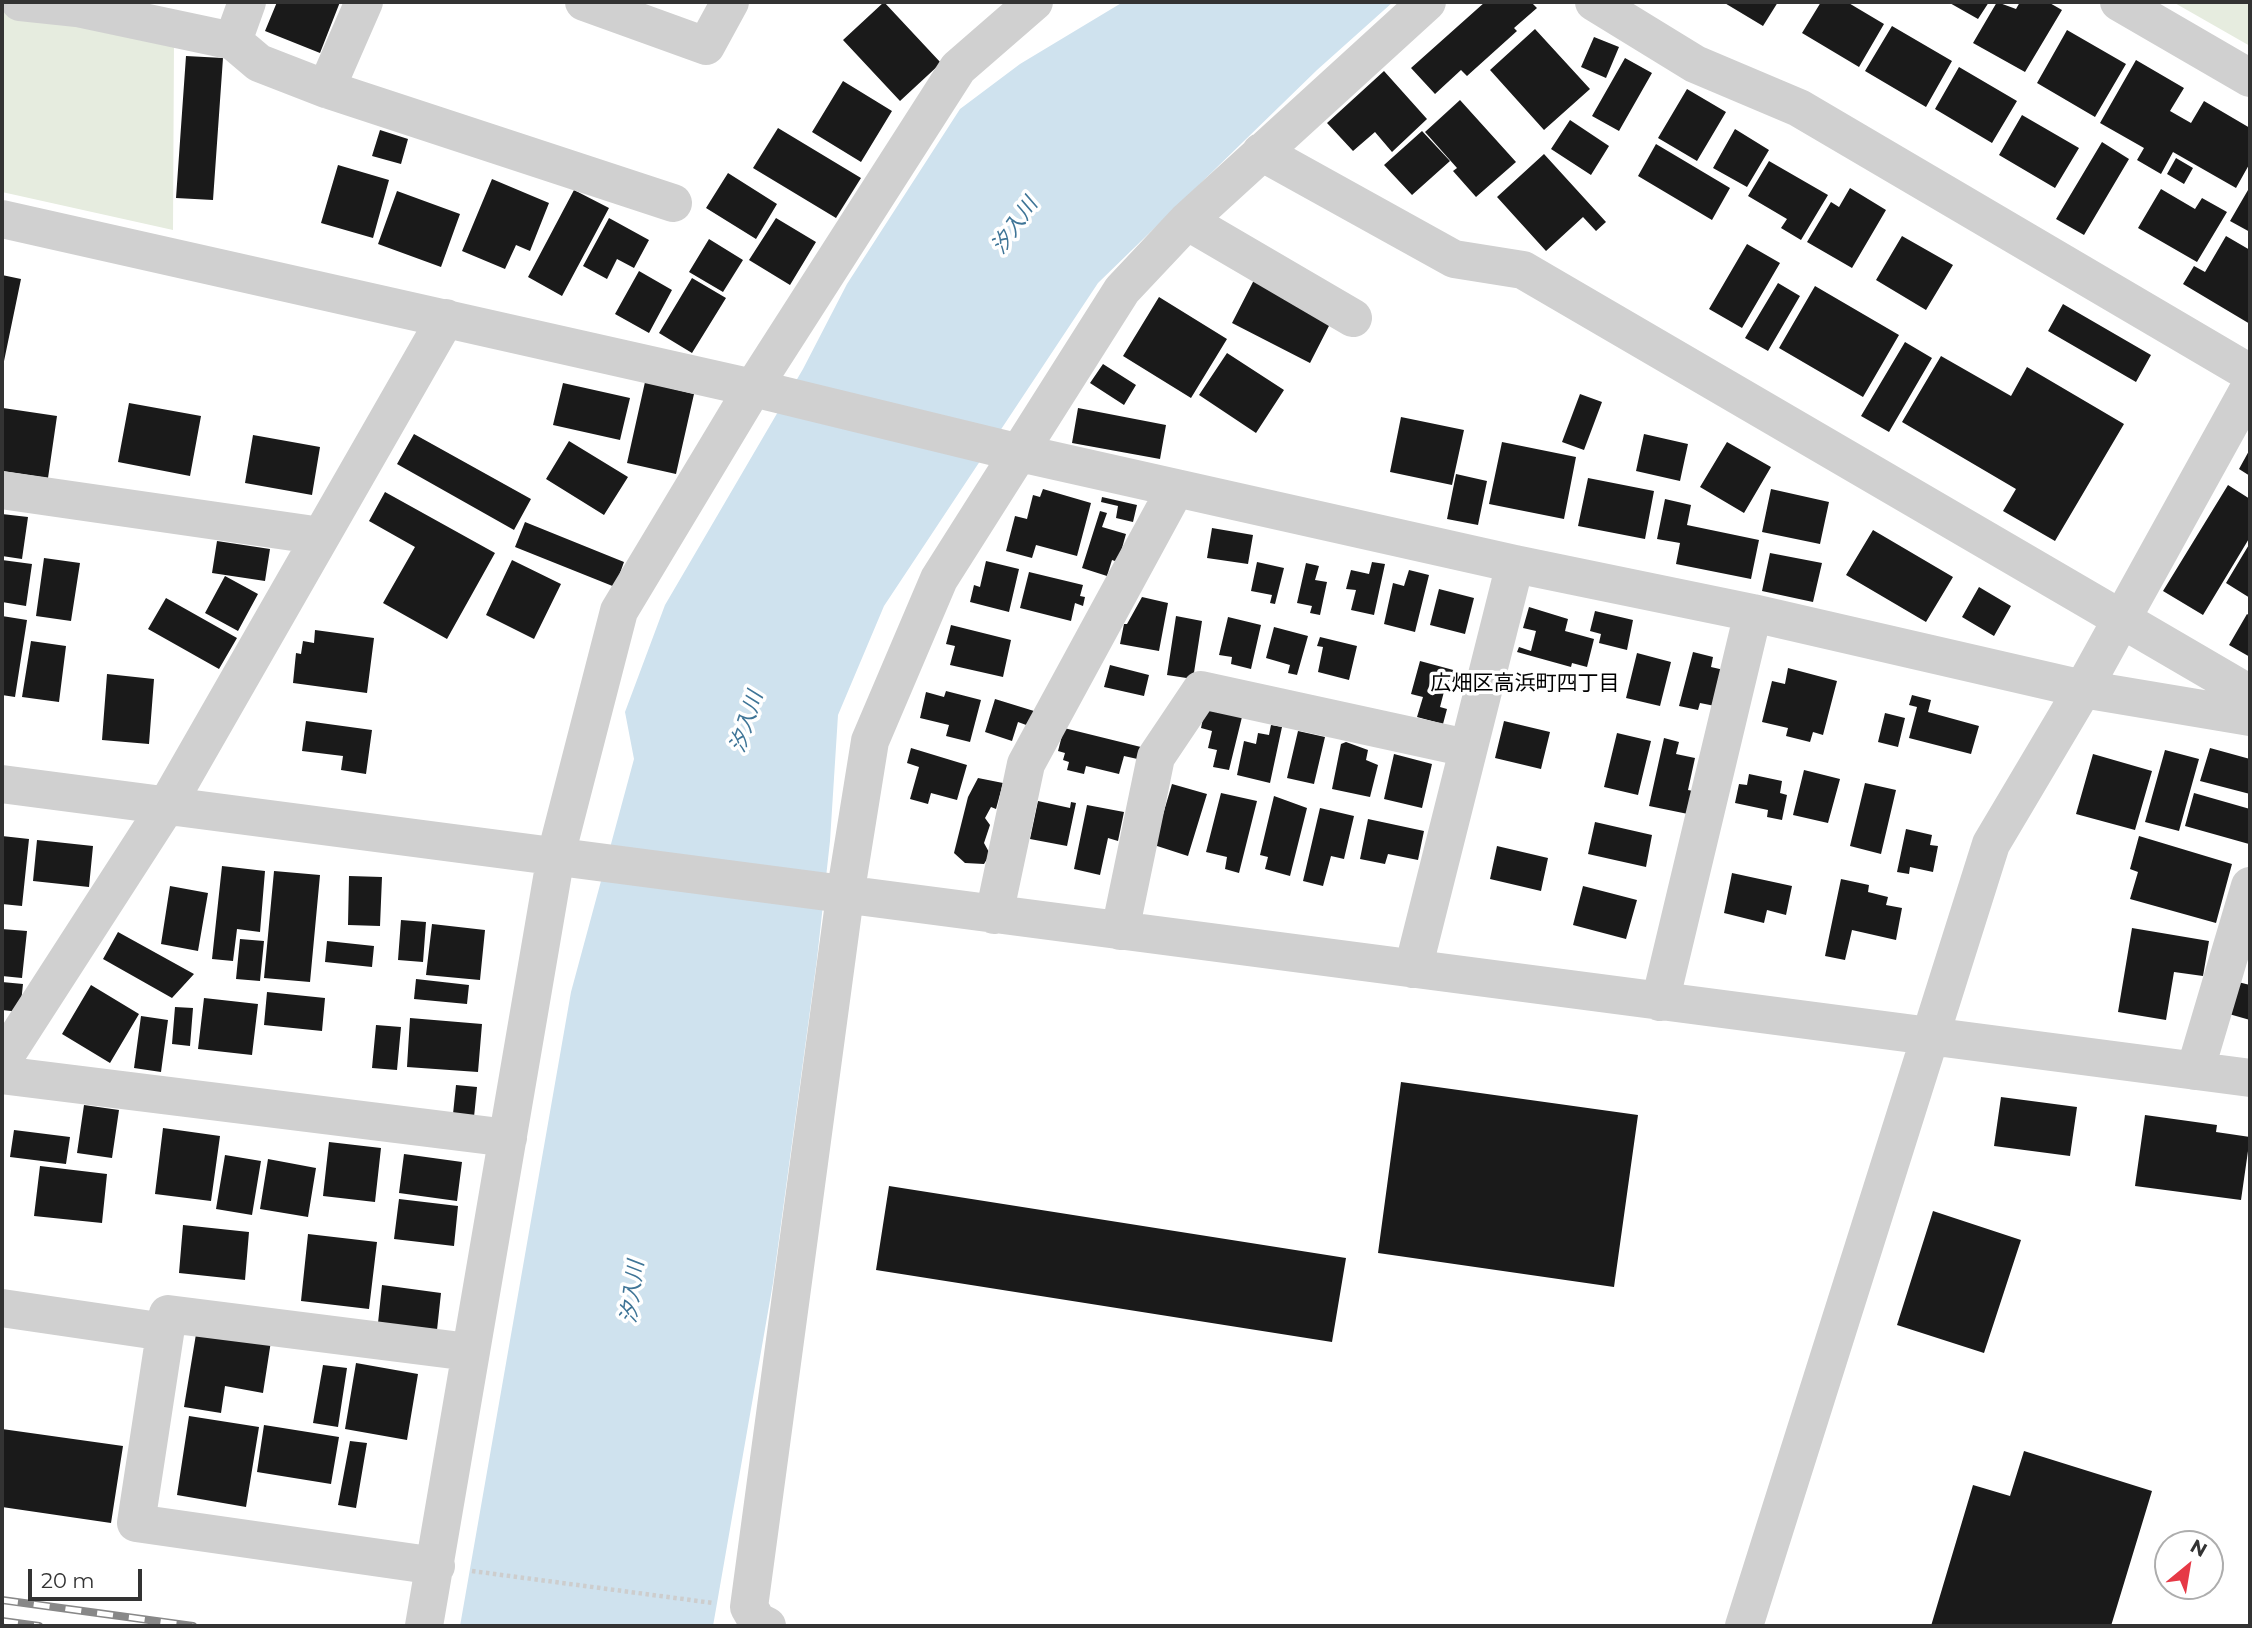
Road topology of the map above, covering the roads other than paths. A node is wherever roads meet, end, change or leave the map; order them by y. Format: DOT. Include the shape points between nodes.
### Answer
graph roads {
  1 [pos="20,2"];
  2 [pos="247,2"];
  3 [pos="365,2"];
  4 [pos="584,2"];
  5 [pos="730,2"];
  6 [pos="1033,2"];
  7 [pos="1427,2"];
  8 [pos="1594,2"];
  9 [pos="2119,2"];
  10 [pos="233,41"];
  11 [pos="2250,78"];
  12 [pos="326,89"];
  13 [pos="1261,152"];
  14 [pos="673,203"];
  15 [pos="2,219"];
  16 [pos="1187,221"];
  17 [pos="1353,317"];
  18 [pos="446,318"];
  19 [pos="2250,373"];
  20 [pos="2250,387"];
  21 [pos="753,388"];
  22 [pos="1020,453"];
  23 [pos="1176,488"];
  24 [pos="2,490"];
  25 [pos="321,536"];
  26 [pos="1515,564"];
  27 [pos="1753,613"];
  28 [pos="2120,620"];
  29 [pos="2083,689"];
  30 [pos="2250,694"];
  31 [pos="2250,717"];
  32 [pos="1467,748"];
  33 [pos="2,784"];
  34 [pos="167,805"];
  35 [pos="556,855"];
  36 [pos="2250,886"];
  37 [pos="845,896"];
  38 [pos="994,915"];
  39 [pos="1119,932"];
  40 [pos="1413,969"];
  41 [pos="1660,1002"];
  42 [pos="1930,1037"];
  43 [pos="2,1061"];
  44 [pos="2195,1071"];
  45 [pos="2,1075"];
  46 [pos="2250,1078"];
  47 [pos="508,1138"];
  48 [pos="2,1308"];
  49 [pos="165,1332"];
  50 [pos="469,1352"];
  51 [pos="436,1566"];
  52 [pos="757,1620"];
  53 [pos="424,1626"];
  54 [pos="1744,1626"];
  1 -- 10 [label="street" via="77,8"];
  2 -- 10 [label="street"];
  3 -- 12 [label="street"];
  4 -- 5 [label="street" via="706,46"];
  6 -- 21 [label="street" via="958,68"];
  7 -- 13 [label="street"];
  8 -- 19 [label="street" via="1695,64 1799,108"];
  9 -- 11 [label="street"];
  10 -- 12 [label="street" via="259,63"];
  12 -- 14 [label="street"];
  13 -- 16 [label="street"];
  13 -- 28 [label="street" via="1454,259 1523,270"];
  15 -- 18 [label="street"];
  16 -- 17 [label="street"];
  16 -- 22 [label="street" via="1122,290"];
  18 -- 21 [label="street"];
  18 -- 25 [label="street"];
  20 -- 28 [label="street"];
  21 -- 22 [label="street"];
  21 -- 35 [label="street" via="619,611"];
  22 -- 23 [label="street"];
  22 -- 37 [label="street" via="939,579 870,741"];
  23 -- 26 [label="street"];
  23 -- 38 [label="street" via="1026,764"];
  24 -- 25 [label="street"];
  25 -- 34 [label="street"];
  26 -- 27 [label="street"];
  26 -- 32 [label="street"];
  27 -- 29 [label="street"];
  27 -- 41 [label="street"];
  28 -- 29 [label="street"];
  28 -- 30 [label="street"];
  29 -- 31 [label="street"];
  29 -- 42 [label="street" via="1992,844"];
  32 -- 39 [label="street" via="1201,690 1156,757"];
  32 -- 40 [label="street"];
  33 -- 34 [label="street"];
  34 -- 35 [label="street"];
  34 -- 43 [label="street"];
  35 -- 37 [label="street"];
  35 -- 47 [label="street"];
  36 -- 44 [label="street"];
  37 -- 38 [label="street"];
  37 -- 52 [label="street"];
  38 -- 39 [label="street"];
  39 -- 40 [label="street"];
  40 -- 41 [label="street"];
  41 -- 42 [label="street"];
  42 -- 44 [label="street"];
  42 -- 54 [label="street"];
  44 -- 46 [label="street"];
  45 -- 47 [label="street"];
  47 -- 50 [label="street"];
  48 -- 49 [label="street"];
  49 -- 50 [label="street" via="168,1314"];
  49 -- 51 [label="street" via="136,1523"];
  50 -- 51 [label="street"];
  51 -- 53 [label="street"];
}
